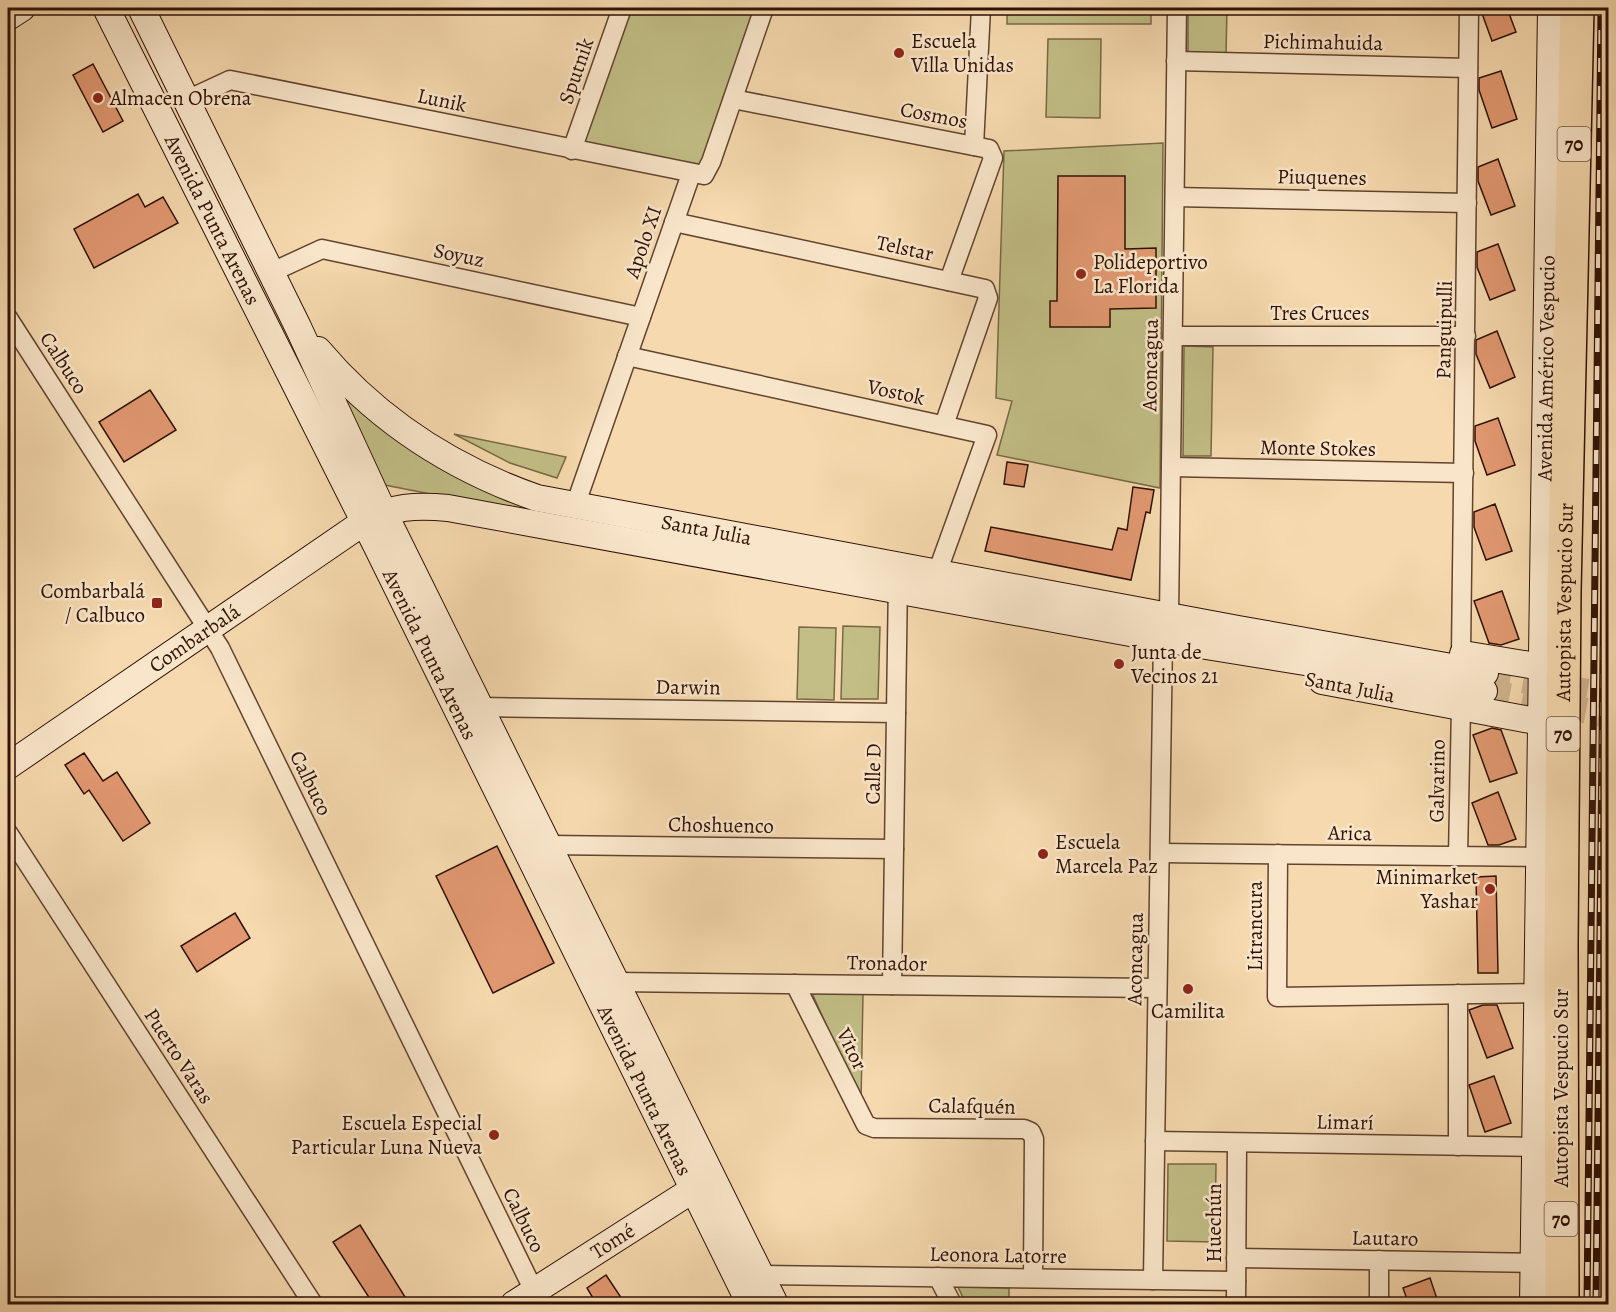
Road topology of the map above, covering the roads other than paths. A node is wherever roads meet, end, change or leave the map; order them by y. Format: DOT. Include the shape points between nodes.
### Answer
graph roads {
  1 [pos="22,8"];
  2 [pos="106,8"];
  3 [pos="141,8"];
  4 [pos="622,8"];
  5 [pos="764,8"];
  6 [pos="981,8"];
  7 [pos="1177,8"];
  8 [pos="1469,8"];
  9 [pos="1551,8"];
  10 [pos="1577,8"];
  11 [pos="8,17"];
  12 [pos="1176,61"];
  13 [pos="1468,68"];
  14 [pos="733,99"];
  15 [pos="187,100"];
  16 [pos="974,146"];
  17 [pos="572,150"];
  18 [pos="691,174"];
  19 [pos="1175,197"];
  20 [pos="1467,203"];
  21 [pos="674,222"];
  22 [pos="272,272"];
  23 [pos="949,280"];
  24 [pos="641,317"];
  25 [pos="8,318"];
  26 [pos="298,327"];
  27 [pos="1173,336"];
  28 [pos="1467,336"];
  29 [pos="627,356"];
  30 [pos="944,425"];
  31 [pos="1171,468"];
  32 [pos="1464,473"];
  33 [pos="575,506"];
  34 [pos="373,516"];
  35 [pos="899,564"];
  36 [pos="938,572"];
  37 [pos="898,591"];
  38 [pos="928,597"];
  39 [pos="1166,627"];
  40 [pos="208,628"];
  41 [pos="1461,653"];
  42 [pos="1542,667"];
  43 [pos="1485,682"];
  44 [pos="480,707"];
  45 [pos="1461,707"];
  46 [pos="896,713"];
  47 [pos="1541,722"];
  48 [pos="8,766"];
  49 [pos="8,833"];
  50 [pos="548,845"];
  51 [pos="894,849"];
  52 [pos="1160,853"];
  53 [pos="1278,854"];
  54 [pos="1458,856"];
  55 [pos="1539,857"];
  56 [pos="615,982"];
  57 [pos="795,984"];
  58 [pos="892,985"];
  59 [pos="1157,988"];
  60 [pos="1537,993"];
  61 [pos="1458,994"];
  62 [pos="874,1128"];
  63 [pos="1155,1142"];
  64 [pos="1237,1143"];
  65 [pos="1458,1146"];
  66 [pos="1535,1147"];
  67 [pos="702,1184"];
  68 [pos="1236,1258"];
  69 [pos="1380,1260"];
  70 [pos="1534,1263"];
  71 [pos="760,1275"];
  72 [pos="938,1277"];
  73 [pos="1034,1278"];
  74 [pos="1153,1280"];
  75 [pos="1236,1281"];
  76 [pos="524,1298"];
  77 [pos="313,1305"];
  78 [pos="750,1305"];
  79 [pos="775,1305"];
  80 [pos="952,1305"];
  81 [pos="1236,1305"];
  82 [pos="1379,1305"];
  83 [pos="1533,1305"];
  84 [pos="1562,1305"];
  1 -- 11 [label="main road"];
  2 -- 34 [label="main road, Avenida Punta Arenas"];
  3 -- 15 [label="main road, Avenida Punta Arenas"];
  4 -- 17 [label="street, Sputnik"];
  5 -- 14 [label="street"];
  6 -- 16 [label="street"];
  7 -- 12 [label="street, Aconcagua"];
  8 -- 13 [label="street, Panguipulli"];
  9 -- 42 [label="main road, Avenida Américo Vespucio"];
  10 -- 84 [label="highway, Autopista Vespucio Sur / 70" via="1564,591"];
  12 -- 13 [label="street, Pichimahuida"];
  12 -- 19 [label="street, Aconcagua"];
  13 -- 20 [label="street, Panguipulli"];
  14 -- 16 [label="street, Cosmos"];
  14 -- 18 [label="street" via="708,171 704,175"];
  15 -- 17 [label="street, Lunik" via="230,80"];
  15 -- 22 [label="main road, Avenida Punta Arenas"];
  16 -- 23 [label="street, Cosmos" via="989,149 993,158"];
  17 -- 18 [label="street, Lunik"];
  18 -- 21 [label="street, Apolo XI"];
  19 -- 20 [label="street, Piuquenes"];
  19 -- 27 [label="street, Aconcagua"];
  20 -- 28 [label="street, Panguipulli"];
  21 -- 23 [label="street, Telstar"];
  21 -- 24 [label="street, Apolo XI"];
  22 -- 24 [label="street, Soyuz" via="321,249"];
  22 -- 26 [label="main road, Avenida Punta Arenas"];
  23 -- 30 [label="street, Telstar" via="985,289 988,298"];
  24 -- 29 [label="street, Apolo XI"];
  25 -- 40 [label="street, Calbuco"];
  26 -- 33 [label="main road, Santa Julia" via="357,392 422,444 496,482 537,498"];
  26 -- 34 [label="main road, Avenida Punta Arenas"];
  27 -- 28 [label="street, Tres Cruces"];
  27 -- 31 [label="street, Aconcagua"];
  28 -- 32 [label="street, Panguipulli"];
  29 -- 30 [label="street, Vostok"];
  29 -- 33 [label="street, Apolo XI"];
  30 -- 36 [label="street, Vostok" via="987,435"];
  31 -- 32 [label="street, Monte Stokes"];
  31 -- 39 [label="street, Aconcagua"];
  32 -- 41 [label="street, Panguipulli"];
  33 -- 35 [label="main road, Santa Julia"];
  34 -- 37 [label="main road, Santa Julia" via="409,507 448,508"];
  34 -- 40 [label="main road, Combarbalá"];
  34 -- 44 [label="main road, Avenida Punta Arenas"];
  34 -- 67 [label="main road, Avenida Punta Arenas"];
  35 -- 36 [label="main road, Santa Julia"];
  35 -- 37 [label="street, Calle D"];
  36 -- 38 [label="street, Vostok"];
  36 -- 39 [label="main road, Santa Julia"];
  37 -- 38 [label="main road, Santa Julia"];
  37 -- 46 [label="street, Calle D"];
  38 -- 39 [label="main road, Santa Julia"];
  39 -- 41 [label="main road, Santa Julia" via="1211,613 1248,616"];
  39 -- 43 [label="main road, Santa Julia"];
  39 -- 45 [label="main road, Santa Julia" via="1236,664"];
  39 -- 52 [label="street, Aconcagua"];
  40 -- 48 [label="main road, Combarbalá"];
  40 -- 76 [label="street, Calbuco"];
  41 -- 42 [label="main road, Santa Julia"];
  42 -- 47 [label="main road, Avenida Américo Vespucio"];
  44 -- 46 [label="street, Darwin"];
  44 -- 50 [label="main road, Avenida Punta Arenas"];
  45 -- 47 [label="main road, Santa Julia"];
  45 -- 54 [label="street, Galvarino"];
  46 -- 51 [label="street, Calle D"];
  47 -- 55 [label="main road, Avenida Américo Vespucio"];
  49 -- 77 [label="street, Puerto Varas"];
  50 -- 51 [label="street, Choshuenco"];
  50 -- 56 [label="main road, Avenida Punta Arenas"];
  51 -- 58 [label="street, Calle D"];
  52 -- 53 [label="street, Arica"];
  52 -- 59 [label="street, Aconcagua"];
  53 -- 54 [label="street, Arica"];
  53 -- 61 [label="street, Litrancura" via="1277,997"];
  54 -- 55 [label="street, Arica"];
  55 -- 60 [label="main road, Avenida Américo Vespucio"];
  56 -- 57 [label="street, Tronador"];
  56 -- 67 [label="main road, Avenida Punta Arenas"];
  57 -- 58 [label="street, Tronador"];
  57 -- 62 [label="street, Vitor" via="860,1118"];
  58 -- 59 [label="street, Tronador"];
  59 -- 63 [label="street, Aconcagua"];
  60 -- 61 [label="street"];
  60 -- 66 [label="main road, Avenida Américo Vespucio"];
  61 -- 65 [label="street"];
  62 -- 73 [label="street, Calafquén" via="1031,1132"];
  63 -- 64 [label="street, Limarí"];
  63 -- 74 [label="street, Aconcagua"];
  64 -- 65 [label="street, Limarí"];
  64 -- 68 [label="street, Huechún"];
  65 -- 66 [label="street, Limarí"];
  66 -- 70 [label="main road, Avenida Américo Vespucio"];
  67 -- 71 [label="main road, Avenida Punta Arenas"];
  67 -- 76 [label="main road, Tomé"];
  67 -- 78 [label="main road, Avenida Punta Arenas"];
  68 -- 69 [label="street, Lautaro"];
  68 -- 75 [label="street, Huechún"];
  69 -- 70 [label="street, Lautaro"];
  69 -- 82 [label="street"];
  70 -- 83 [label="main road, Avenida Américo Vespucio"];
  71 -- 72 [label="street, Leonora Latorre"];
  71 -- 79 [label="main road, Avenida Punta Arenas"];
  72 -- 73 [label="street, Leonora Latorre"];
  72 -- 80 [label="street"];
  73 -- 74 [label="street, Leonora Latorre"];
  74 -- 75 [label="street, Leonora Latorre"];
  75 -- 81 [label="street, Huechún"];
}
